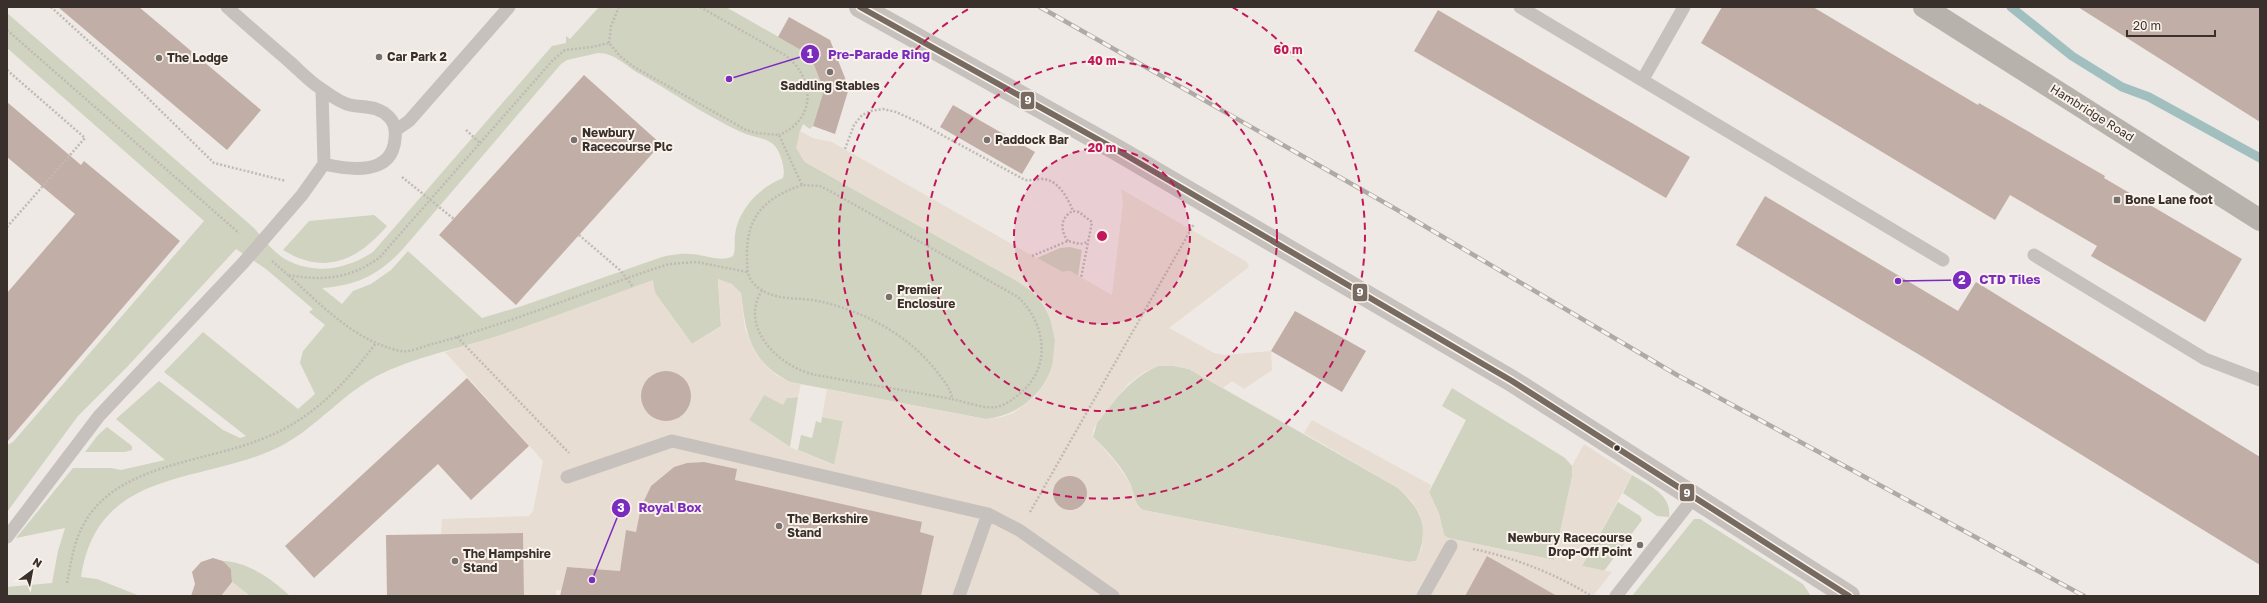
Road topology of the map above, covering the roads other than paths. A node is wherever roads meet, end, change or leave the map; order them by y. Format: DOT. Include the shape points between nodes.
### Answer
graph roads {
  1 [pos="227,7"];
  2 [pos="509,7"];
  3 [pos="860,7"];
  4 [pos="1520,7"];
  5 [pos="1684,7"];
  6 [pos="1924,7"];
  7 [pos="1642,79"];
  8 [pos="322,90"];
  9 [pos="396,130"];
  10 [pos="324,164"];
  11 [pos="2260,220"];
  12 [pos="2034,255"];
  13 [pos="1943,260"];
  14 [pos="2260,380"];
  15 [pos="567,476"];
  16 [pos="1694,497"];
  17 [pos="988,514"];
  18 [pos="7,537"];
  19 [pos="1451,546"];
  20 [pos="1846,595"];
  21 [pos="959,596"];
  22 [pos="1113,596"];
  23 [pos="1423,596"];
  24 [pos="1616,596"];
  1 -- 8 [label="lane"];
  2 -- 9 [label="lane" via="409,121"];
  3 -- 16 [label="street" via="1117,150 1443,340"];
  4 -- 7 [label="lane"];
  5 -- 7 [label="lane"];
  6 -- 11 [label="main road, Hambridge Road"];
  7 -- 13 [label="lane"];
  8 -- 9 [label="lane" via="348,105 370,106 380,110 390,118"];
  8 -- 10 [label="lane"];
  9 -- 10 [label="lane" via="395,146 391,156 370,169"];
  10 -- 18 [label="lane" via="302,196 256,248 99,416"];
  12 -- 14 [label="lane" via="2205,359"];
  15 -- 17 [label="lane" via="672,441"];
  16 -- 20 [label="street"];
  16 -- 24 [label="lane"];
  17 -- 21 [label="lane"];
  17 -- 22 [label="lane" via="1019,530"];
  19 -- 23 [label="lane"];
}
